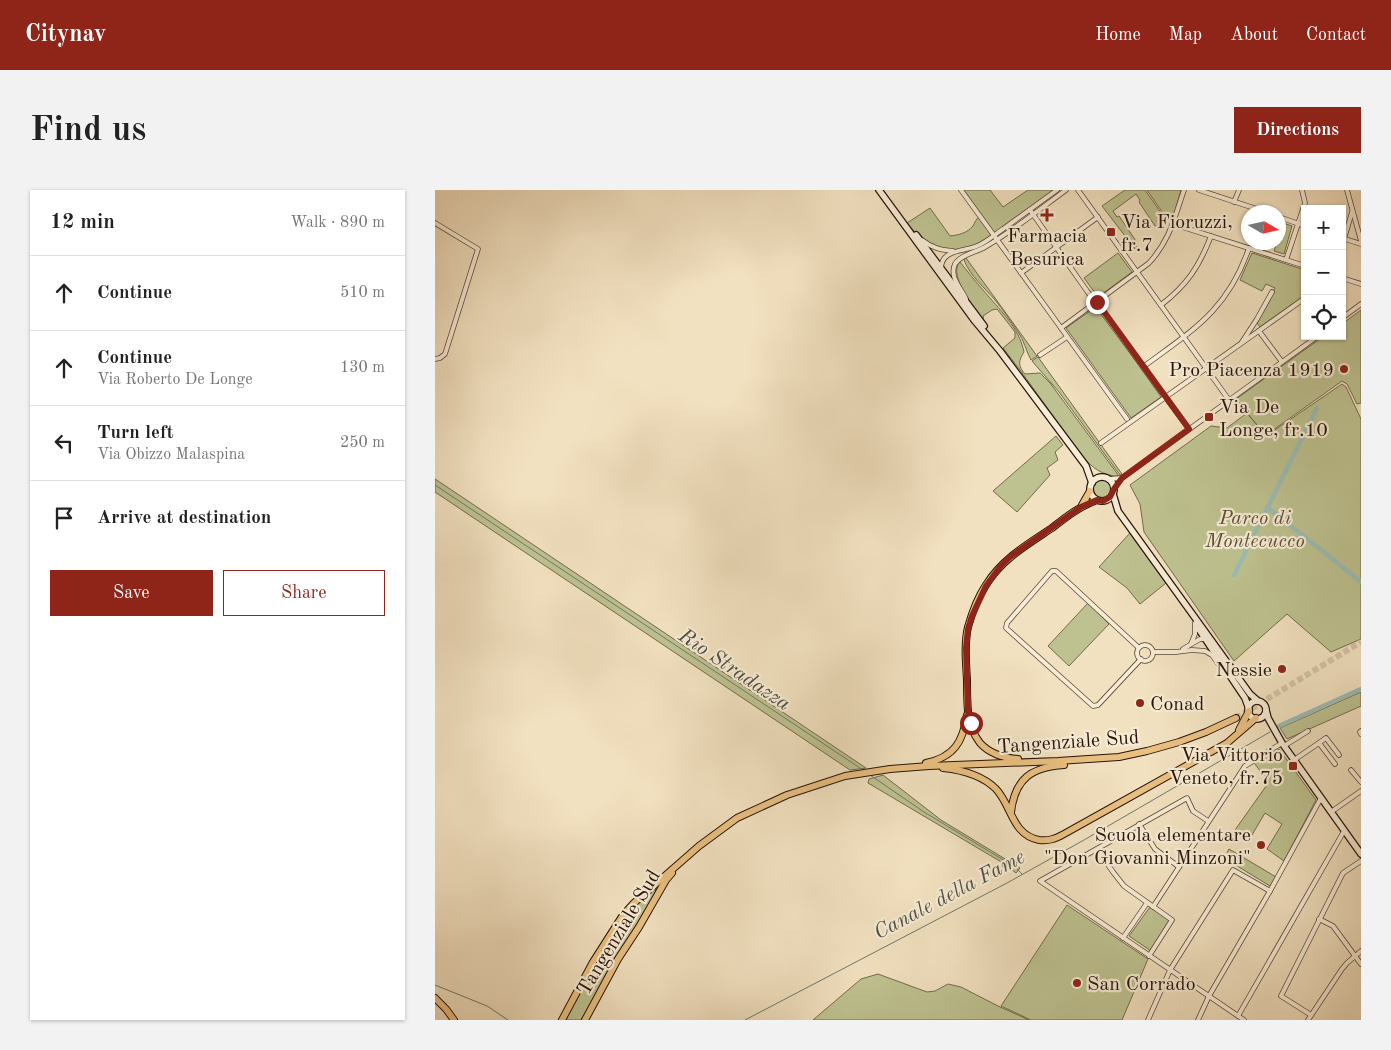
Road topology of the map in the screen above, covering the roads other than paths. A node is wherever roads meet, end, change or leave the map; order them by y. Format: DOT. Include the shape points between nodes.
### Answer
graph roads {
  1 [pos="881,190"];
  2 [pos="961,190"];
  3 [pos="1057,190"];
  4 [pos="1066,190"];
  5 [pos="1078,190"];
  6 [pos="1184,190"];
  7 [pos="1199,190"];
  8 [pos="1239,190"];
  9 [pos="1302,190"];
  10 [pos="1347,190"];
  11 [pos="1235,202"];
  12 [pos="1244,205"];
  13 [pos="1030,210"];
  14 [pos="1353,210"];
  15 [pos="1033,214"];
  16 [pos="1097,217"];
  17 [pos="1286,219"];
  18 [pos="435,223"];
  19 [pos="1298,223"];
  20 [pos="1173,224"];
  21 [pos="1301,224"];
  22 [pos="1346,230"];
  23 [pos="914,232"];
  24 [pos="994,235"];
  25 [pos="1211,236"];
  26 [pos="1346,239"];
  27 [pos="997,240"];
  28 [pos="1361,243"];
  29 [pos="1241,245"];
  30 [pos="1057,247"];
  31 [pos="1248,250"];
  32 [pos="1255,250"];
  33 [pos="960,251"];
  34 [pos="1286,260"];
  35 [pos="1301,265"];
  36 [pos="941,267"];
  37 [pos="1137,272"];
  38 [pos="1021,273"];
  39 [pos="1346,279"];
  40 [pos="1361,284"];
  41 [pos="1272,292"];
  42 [pos="960,301"];
  43 [pos="1301,301"];
  44 [pos="1097,302"];
  45 [pos="1361,304"];
  46 [pos="1161,305"];
  47 [pos="971,307"];
  48 [pos="1346,315"];
  49 [pos="1061,328"];
  50 [pos="1259,331"];
  51 [pos="1067,337"];
  52 [pos="1184,337"];
  53 [pos="1312,340"];
  54 [pos="1241,344"];
  55 [pos="1000,351"];
  56 [pos="1040,355"];
  57 [pos="435,359"];
  58 [pos="1282,362"];
  59 [pos="1143,367"];
  60 [pos="1206,369"];
  61 [pos="1165,397"];
  62 [pos="1229,400"];
  63 [pos="1127,419"];
  64 [pos="1189,429"];
  65 [pos="1101,443"];
  66 [pos="1086,466"];
  67 [pos="1101,477"];
  68 [pos="1122,478"];
  69 [pos="1109,479"];
  70 [pos="1092,483"];
  71 [pos="1090,491"];
  72 [pos="1113,491"];
  73 [pos="1100,500"];
  74 [pos="1081,507"];
  75 [pos="1118,510"];
  76 [pos="1180,598"];
  77 [pos="1195,623"];
  78 [pos="1205,638"];
  79 [pos="1190,646"];
  80 [pos="1139,648"];
  81 [pos="1153,652"];
  82 [pos="1176,652"];
  83 [pos="1141,660"];
  84 [pos="1225,668"];
  85 [pos="1233,670"];
  86 [pos="1259,701"];
  87 [pos="1249,710"];
  88 [pos="1266,710"];
  89 [pos="968,711"];
  90 [pos="1236,718"];
  91 [pos="1256,718"];
  92 [pos="1269,725"];
  93 [pos="1308,731"];
  94 [pos="1237,734"];
  95 [pos="1319,743"];
  96 [pos="1283,744"];
  97 [pos="1339,755"];
  98 [pos="1104,758"];
  99 [pos="1294,760"];
  100 [pos="1054,761"];
  101 [pos="1335,764"];
  102 [pos="919,767"];
  103 [pos="900,769"];
  104 [pos="1351,770"];
  105 [pos="1361,782"];
  106 [pos="1361,791"];
  107 [pos="1321,798"];
  108 [pos="1331,812"];
  109 [pos="1011,814"];
  110 [pos="1209,822"];
  111 [pos="1139,824"];
  112 [pos="1344,831"];
  113 [pos="1097,848"];
  114 [pos="1361,854"];
  115 [pos="1361,861"];
  116 [pos="681,863"];
  117 [pos="1179,867"];
  118 [pos="1270,891"];
  119 [pos="1147,903"];
  120 [pos="1153,907"];
  121 [pos="1319,919"];
  122 [pos="1123,938"];
  123 [pos="1361,951"];
  124 [pos="1355,955"];
  125 [pos="1149,956"];
  126 [pos="1361,964"];
  127 [pos="1170,970"];
  128 [pos="1209,996"];
  129 [pos="435,998"];
  130 [pos="1311,1015"];
  131 [pos="1238,1016"];
  132 [pos="1198,1019"];
  133 [pos="454,1020"];
  134 [pos="562,1020"];
  135 [pos="585,1020"];
  136 [pos="1148,1020"];
  137 [pos="1204,1020"];
  138 [pos="1244,1020"];
  139 [pos="1308,1020"];
  1 -- 23 [label="main road"];
  1 -- 42 [label="main road"];
  2 -- 24 [label="street"];
  3 -- 13 [label="street"];
  4 -- 15 [label="street"];
  5 -- 16 [label="street"];
  6 -- 20 [label="street"];
  7 -- 11 [label="street"];
  8 -- 11 [label="street"];
  9 -- 19 [label="street" via="1305,203"];
  10 -- 14 [label="street"];
  11 -- 12 [label="street"];
  13 -- 15 [label="street"];
  13 -- 24 [label="street"];
  14 -- 22 [label="street"];
  14 -- 28 [label="street"];
  15 -- 27 [label="street"];
  15 -- 30 [label="street"];
  16 -- 30 [label="street"];
  16 -- 37 [label="street"];
  17 -- 19 [label="street"];
  18 -- 57 [label="street" via="478,249 445,354"];
  19 -- 21 [label="street"];
  19 -- 34 [label="street"];
  20 -- 25 [label="street"];
  20 -- 37 [label="street" via="1159,252"];
  23 -- 33 [label="street" via="930,246"];
  23 -- 36 [label="main road"];
  24 -- 27 [label="street"];
  24 -- 33 [label="street" via="986,242"];
  25 -- 29 [label="street"];
  25 -- 46 [label="street" via="1192,274"];
  26 -- 28 [label="street"];
  27 -- 38 [label="street"];
  27 -- 47 [label="street" via="958,260 954,267 955,280"];
  30 -- 38 [label="street"];
  30 -- 44 [label="street"];
  31 -- 52 [label="street" via="1235,283 1222,302"];
  32 -- 34 [label="street"];
  33 -- 36 [label="street" via="947,255"];
  34 -- 35 [label="street"];
  36 -- 42 [label="street"];
  36 -- 47 [label="main road"];
  37 -- 44 [label="street"];
  37 -- 46 [label="street"];
  38 -- 49 [label="street"];
  39 -- 40 [label="street"];
  41 -- 54 [label="street"];
  42 -- 55 [label="main road"];
  43 -- 50 [label="street"];
  44 -- 49 [label="street"];
  44 -- 59 [label="street"];
  45 -- 48 [label="street"];
  46 -- 52 [label="street"];
  47 -- 55 [label="main road"];
  49 -- 51 [label="street"];
  50 -- 54 [label="street"];
  50 -- 58 [label="street"];
  51 -- 56 [label="street"];
  51 -- 63 [label="street"];
  52 -- 59 [label="street"];
  52 -- 60 [label="street"];
  53 -- 58 [label="street"];
  54 -- 60 [label="street"];
  55 -- 66 [label="main road"];
  58 -- 62 [label="street"];
  59 -- 61 [label="street"];
  60 -- 61 [label="street"];
  60 -- 62 [label="street"];
  61 -- 64 [label="street"];
  61 -- 65 [label="street"];
  62 -- 64 [label="street"];
  64 -- 68 [label="street"];
  66 -- 67 [label="main road"];
  66 -- 70 [label="main road"];
  67 -- 69 [label="main road"];
  67 -- 70 [label="main road"];
  68 -- 69 [label="street"];
  68 -- 72 [label="street"];
  69 -- 72 [label="main road"];
  70 -- 71 [label="main road"];
  71 -- 73 [label="main road"];
  71 -- 74 [label="main road"];
  72 -- 73 [label="main road" via="1107,500"];
  72 -- 75 [label="main road"];
  73 -- 74 [label="main road"];
  73 -- 75 [label="main road"];
  74 -- 89 [label="main road" via="1010,557 986,586 968,629"];
  75 -- 76 [label="main road"];
  76 -- 77 [label="main road"];
  76 -- 85 [label="main road"];
  77 -- 78 [label="main road"];
  77 -- 79 [label="street"];
  78 -- 79 [label="street"];
  78 -- 84 [label="main road"];
  78 -- 85 [label="street"];
  79 -- 82 [label="street"];
  80 -- 81 [label="street" via="1148,646"];
  80 -- 83 [label="street"];
  80 -- 83 [label="street" via="1056,571 1052,571 1007,622 1006,628 1093,706 1098,706"];
  81 -- 82 [label="street"];
  81 -- 83 [label="street" via="1149,659"];
  82 -- 84 [label="street" via="1205,651"];
  84 -- 87 [label="main road"];
  85 -- 86 [label="main road"];
  86 -- 87 [label="main road" via="1253,702"];
  86 -- 88 [label="main road"];
  87 -- 91 [label="main road"];
  87 -- 94 [label="main road"];
  88 -- 91 [label="main road" via="1264,715"];
  88 -- 92 [label="main road"];
  89 -- 100 [label="main road" via="975,734 988,750 1012,758"];
  89 -- 103 [label="main road" via="964,734 950,753"];
  90 -- 98 [label="main road, Tangenziale Sud" via="1179,742"];
  91 -- 92 [label="main road"];
  91 -- 94 [label="main road"];
  92 -- 96 [label="main road"];
  93 -- 96 [label="street"];
  94 -- 109 [label="main road" via="1227,743 1050,840 1025,835"];
  95 -- 97 [label="street" via="1326,738"];
  95 -- 99 [label="street"];
  95 -- 101 [label="street"];
  96 -- 99 [label="main road"];
  96 -- 110 [label="street" via="1245,766"];
  98 -- 100 [label="main road, Tangenziale Sud"];
  98 -- 109 [label="main road" via="1040,769 1015,791"];
  99 -- 107 [label="main road"];
  100 -- 102 [label="main road, Tangenziale Sud"];
  102 -- 103 [label="main road, Tangenziale Sud"];
  102 -- 109 [label="main road" via="957,770 979,777 996,789"];
  103 -- 116 [label="main road, Tangenziale Sud" via="845,776 787,795 737,818"];
  104 -- 105 [label="street"];
  106 -- 108 [label="street"];
  107 -- 108 [label="main road"];
  107 -- 118 [label="street"];
  108 -- 112 [label="main road"];
  110 -- 111 [label="street" via="1193,811 1187,798"];
  110 -- 117 [label="street"];
  111 -- 113 [label="street"];
  111 -- 117 [label="street" via="1155,849"];
  112 -- 114 [label="main road"];
  112 -- 131 [label="street"];
  113 -- 119 [label="street" via="1124,886"];
  113 -- 122 [label="street" via="1040,881"];
  115 -- 121 [label="street" via="1343,873"];
  116 -- 134 [label="main road, Tangenziale Sud" via="643,893 623,915"];
  116 -- 135 [label="main road, Tangenziale Sud" via="666,880"];
  117 -- 120 [label="street"];
  118 -- 127 [label="street" via="1233,870"];
  118 -- 128 [label="street"];
  119 -- 120 [label="street"];
  119 -- 122 [label="street"];
  120 -- 125 [label="street" via="1172,920"];
  121 -- 124 [label="street" via="1333,926"];
  121 -- 130 [label="street" via="1281,996"];
  122 -- 125 [label="street"];
  123 -- 124 [label="street"];
  124 -- 126 [label="street"];
  124 -- 130 [label="street"];
  125 -- 127 [label="street"];
  127 -- 128 [label="street"];
  127 -- 136 [label="street"];
  128 -- 131 [label="street"];
  128 -- 132 [label="street"];
  129 -- 133 [label="main road"];
  130 -- 139 [label="street"];
  131 -- 138 [label="street"];
  132 -- 137 [label="street"];
}
